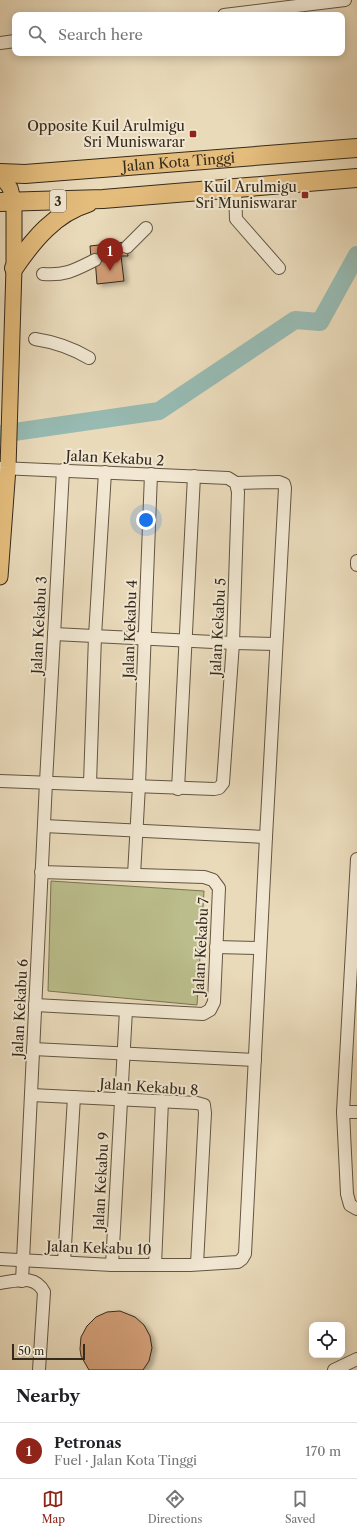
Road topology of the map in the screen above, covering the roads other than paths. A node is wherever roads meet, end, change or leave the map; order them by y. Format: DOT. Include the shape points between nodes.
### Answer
graph roads {
  1 [pos="345,0"];
  2 [pos="248,12"];
  3 [pos="12,41"];
  4 [pos="0,43"];
  5 [pos="357,148"];
  6 [pos="0,174"];
  7 [pos="357,178"];
  8 [pos="235,190"];
  9 [pos="103,199"];
  10 [pos="7,202"];
  11 [pos="146,228"];
  12 [pos="127,247"];
  13 [pos="95,260"];
  14 [pos="14,268"];
  15 [pos="279,268"];
  16 [pos="42,274"];
  17 [pos="36,339"];
  18 [pos="89,358"];
  19 [pos="8,386"];
  20 [pos="5,464"];
  21 [pos="63,470"];
  22 [pos="105,472"];
  23 [pos="151,474"];
  24 [pos="194,476"];
  25 [pos="232,480"];
  26 [pos="357,561"];
  27 [pos="357,565"];
  28 [pos="0,577"];
  29 [pos="54,634"];
  30 [pos="95,636"];
  31 [pos="145,638"];
  32 [pos="187,641"];
  33 [pos="233,643"];
  34 [pos="276,644"];
  35 [pos="0,781"];
  36 [pos="46,782"];
  37 [pos="90,784"];
  38 [pos="139,785"];
  39 [pos="178,789"];
  40 [pos="44,826"];
  41 [pos="137,831"];
  42 [pos="266,837"];
  43 [pos="357,859"];
  44 [pos="41,872"];
  45 [pos="134,875"];
  46 [pos="356,915"];
  47 [pos="216,947"];
  48 [pos="260,948"];
  49 [pos="35,1005"];
  50 [pos="126,1010"];
  51 [pos="353,1012"];
  52 [pos="33,1049"];
  53 [pos="124,1054"];
  54 [pos="255,1060"];
  55 [pos="31,1096"];
  56 [pos="74,1097"];
  57 [pos="120,1100"];
  58 [pos="162,1101"];
  59 [pos="343,1112"];
  60 [pos="357,1112"];
  61 [pos="357,1209"];
  62 [pos="0,1259"];
  63 [pos="23,1260"];
  64 [pos="64,1262"];
  65 [pos="112,1264"];
  66 [pos="197,1264"];
  67 [pos="155,1265"];
  68 [pos="22,1280"];
  69 [pos="0,1283"];
  70 [pos="357,1359"];
  71 [pos="39,1370"];
  72 [pos="334,1370"];
  1 -- 2 [label="street"];
  3 -- 4 [label="street"];
  5 -- 6 [label="highway, Jalan Kota Tinggi / 3"];
  6 -- 10 [label="main road" via="10,188"];
  7 -- 8 [label="highway, 3"];
  8 -- 9 [label="highway, 3"];
  8 -- 15 [label="street" via="236,219"];
  9 -- 10 [label="highway, 3"];
  9 -- 14 [label="highway" via="80,206 54,221 33,240"];
  10 -- 14 [label="main road"];
  11 -- 12 [label="street"];
  13 -- 16 [label="street" via="69,274"];
  14 -- 19 [label="main road"];
  17 -- 18 [label="street" via="72,348"];
  19 -- 20 [label="main road"];
  20 -- 21 [label="street, Jalan Kekabu 2"];
  20 -- 28 [label="main road"];
  21 -- 22 [label="street, Jalan Kekabu 2"];
  21 -- 29 [label="street, Jalan Kekabu 3"];
  22 -- 23 [label="street, Jalan Kekabu 2"];
  22 -- 30 [label="street"];
  23 -- 24 [label="street, Jalan Kekabu 2"];
  23 -- 31 [label="street, Jalan Kekabu 4"];
  24 -- 25 [label="street, Jalan Kekabu 2"];
  24 -- 32 [label="street"];
  25 -- 33 [label="street, Jalan Kekabu 5" via="238,492"];
  25 -- 34 [label="street, Jalan Kekabu 2" via="284,484"];
  26 -- 27 [label="street"];
  29 -- 30 [label="street"];
  29 -- 36 [label="street, Jalan Kekabu 3"];
  30 -- 31 [label="street"];
  30 -- 37 [label="street"];
  31 -- 32 [label="street"];
  31 -- 38 [label="street, Jalan Kekabu 4"];
  32 -- 33 [label="street"];
  32 -- 39 [label="street"];
  33 -- 34 [label="street"];
  33 -- 39 [label="street, Jalan Kekabu 5" via="224,782 219,788 214,789"];
  34 -- 42 [label="street, Jalan Kekabu 2"];
  35 -- 36 [label="street"];
  36 -- 37 [label="street"];
  36 -- 40 [label="street, Jalan Kekabu 6"];
  37 -- 38 [label="street"];
  38 -- 39 [label="street"];
  38 -- 41 [label="street, Jalan Kekabu 4"];
  40 -- 41 [label="street"];
  40 -- 44 [label="street, Jalan Kekabu 6"];
  41 -- 42 [label="street"];
  41 -- 45 [label="street, Jalan Kekabu 4"];
  42 -- 48 [label="street, Jalan Kekabu 10"];
  43 -- 46 [label="street"];
  44 -- 45 [label="street, Jalan Kekabu 7"];
  44 -- 49 [label="street, Jalan Kekabu 6"];
  45 -- 47 [label="street, Jalan Kekabu 7" via="204,877 213,880 219,888"];
  46 -- 51 [label="street"];
  47 -- 48 [label="street"];
  47 -- 50 [label="street, Jalan Kekabu 7" via="214,1002 210,1010 203,1014"];
  48 -- 54 [label="street, Jalan Kekabu 10"];
  49 -- 50 [label="street, Jalan Kekabu 7"];
  49 -- 52 [label="street, Jalan Kekabu 6"];
  50 -- 53 [label="street, Jalan Kekabu 9"];
  51 -- 59 [label="street"];
  52 -- 53 [label="street"];
  52 -- 55 [label="street, Jalan Kekabu 6"];
  53 -- 54 [label="street"];
  53 -- 57 [label="street, Jalan Kekabu 9"];
  54 -- 66 [label="street, Jalan Kekabu 10" via="245,1254 238,1262"];
  55 -- 56 [label="street, Jalan Kekabu 8"];
  55 -- 63 [label="street, Jalan Kekabu 6"];
  56 -- 57 [label="street, Jalan Kekabu 8"];
  56 -- 64 [label="street"];
  57 -- 58 [label="street, Jalan Kekabu 8"];
  57 -- 65 [label="street, Jalan Kekabu 9"];
  58 -- 66 [label="street, Jalan Kekabu 8" via="197,1103 204,1105 206,1113"];
  58 -- 67 [label="street"];
  59 -- 60 [label="street"];
  59 -- 61 [label="street" via="347,1194 350,1204"];
  62 -- 63 [label="street, Jalan Kekabu 10"];
  63 -- 64 [label="street, Jalan Kekabu 10"];
  63 -- 68 [label="street, Jalan Kekabu 6"];
  64 -- 65 [label="street, Jalan Kekabu 10"];
  65 -- 67 [label="street, Jalan Kekabu 10"];
  66 -- 67 [label="street, Jalan Kekabu 10"];
  68 -- 69 [label="street"];
  68 -- 71 [label="street" via="32,1280 40,1284 44,1292"];
  70 -- 72 [label="street"];
}
